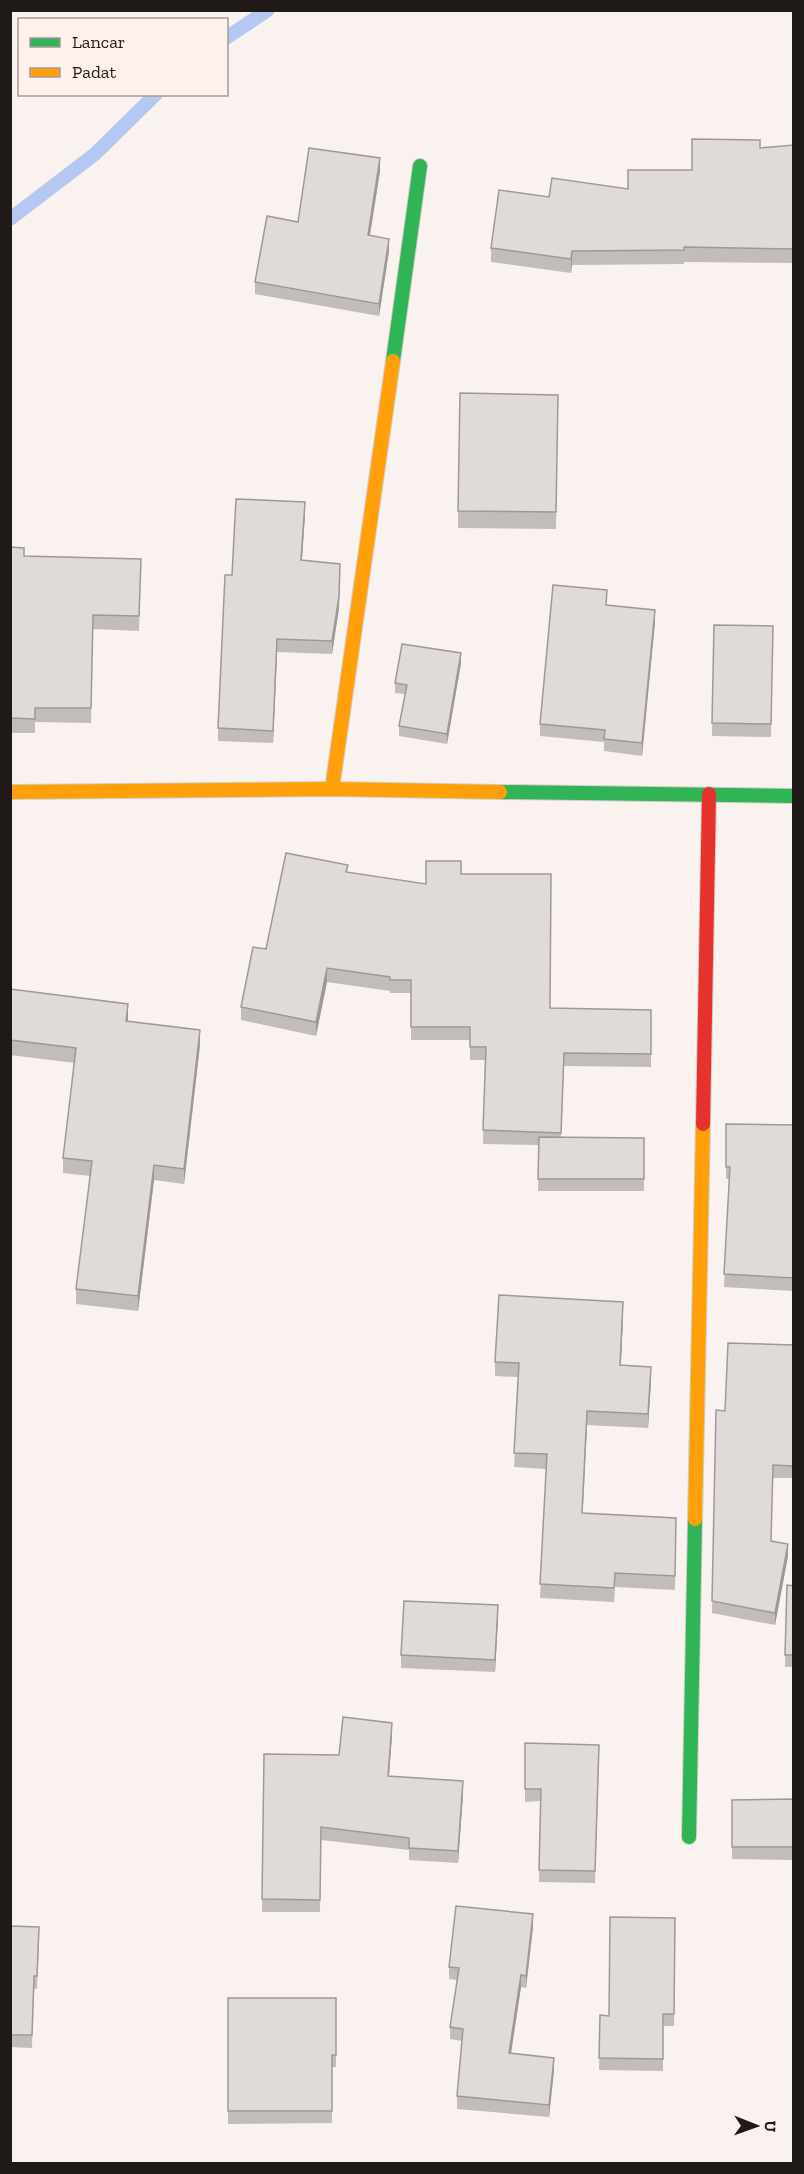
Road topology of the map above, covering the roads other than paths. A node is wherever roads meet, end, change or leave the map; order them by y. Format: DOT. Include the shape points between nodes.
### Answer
graph roads {
  1 [pos="420,166"];
  2 [pos="332,789"];
  3 [pos="10,792"];
  4 [pos="709,794"];
  5 [pos="794,796"];
  6 [pos="689,1837"];
  1 -- 2 [label="street"];
  2 -- 3 [label="street"];
  2 -- 4 [label="street"];
  4 -- 5 [label="street"];
  4 -- 6 [label="street"];
}
